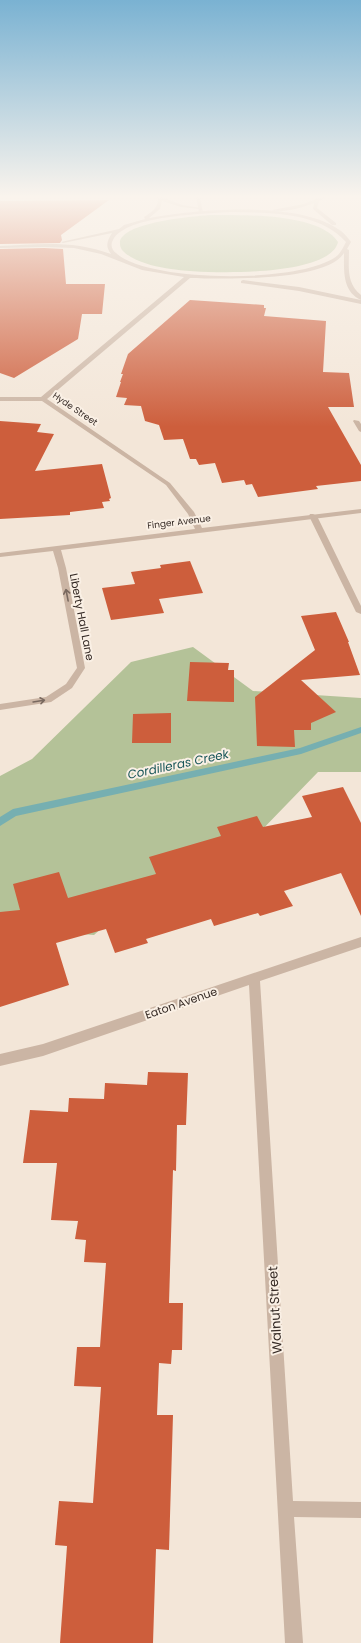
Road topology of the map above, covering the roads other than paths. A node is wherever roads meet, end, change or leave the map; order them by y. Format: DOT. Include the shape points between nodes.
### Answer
graph roads {
  1 [pos="176,274"];
  2 [pos="277,274"];
  3 [pos="346,274"];
  4 [pos="193,276"];
  5 [pos="361,298"];
  6 [pos="361,302"];
  7 [pos="0,399"];
  8 [pos="43,399"];
  9 [pos="356,421"];
  10 [pos="361,430"];
  11 [pos="361,510"];
  12 [pos="313,516"];
  13 [pos="199,529"];
  14 [pos="56,547"];
  15 [pos="0,554"];
  16 [pos="360,612"];
  17 [pos="0,707"];
  18 [pos="361,942"];
  19 [pos="254,978"];
  20 [pos="0,1060"];
  21 [pos="286,1509"];
  22 [pos="361,1510"];
  23 [pos="294,1643"];
  1 -- 4 [label="street"];
  2 -- 4 [label="street"];
  3 -- 5 [label="street" via="350,288"];
  4 -- 6 [label="street" via="276,286"];
  4 -- 8 [label="street, Hyde Street"];
  7 -- 8 [label="street"];
  8 -- 13 [label="street, Hyde Street" via="168,484"];
  9 -- 10 [label="street"];
  11 -- 12 [label="street, Finger Avenue"];
  12 -- 13 [label="street, Finger Avenue"];
  12 -- 16 [label="street"];
  13 -- 14 [label="street, Finger Avenue"];
  14 -- 15 [label="street, Finger Avenue"];
  17 -- 14 [label="street, Liberty Hall Lane, one-way" via="48,700 69,686 81,668"];
  18 -- 19 [label="street, Eaton Avenue"];
  19 -- 20 [label="street, Eaton Avenue" via="43,1050"];
  19 -- 21 [label="street, Walnut Street"];
  21 -- 22 [label="street"];
  21 -- 23 [label="street, Walnut Street"];
}
